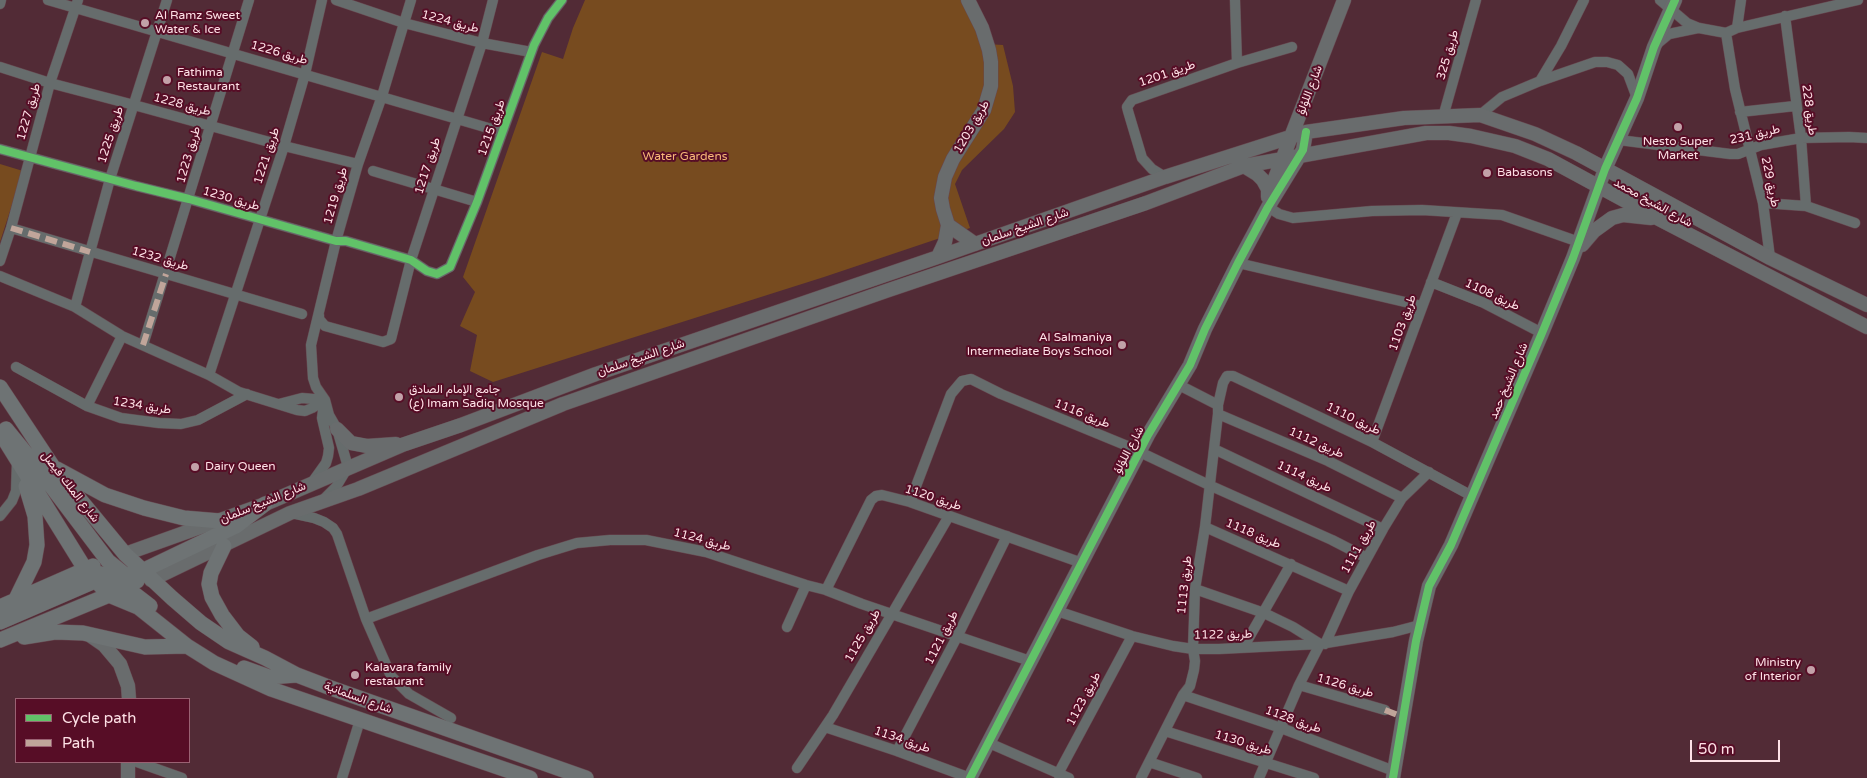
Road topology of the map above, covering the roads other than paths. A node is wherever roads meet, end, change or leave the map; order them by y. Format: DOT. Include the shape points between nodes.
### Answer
graph roads {
  1 [pos="48,0"];
  2 [pos="167,0"];
  3 [pos="249,0"];
  4 [pos="322,0"];
  5 [pos="336,0"];
  6 [pos="411,0"];
  7 [pos="493,0"];
  8 [pos="562,0"];
  9 [pos="968,0"];
  10 [pos="1235,0"];
  11 [pos="1344,0"];
  12 [pos="1476,0"];
  13 [pos="1584,0"];
  14 [pos="1660,0"];
  15 [pos="1741,0"];
  16 [pos="1858,0"];
  17 [pos="77,4"];
  18 [pos="1673,5"];
  19 [pos="1785,16"];
  20 [pos="404,23"];
  21 [pos="1699,28"];
  22 [pos="1737,28"];
  23 [pos="158,33"];
  24 [pos="1726,33"];
  25 [pos="482,43"];
  26 [pos="1292,47"];
  27 [pos="1654,47"];
  28 [pos="232,52"];
  29 [pos="531,52"];
  30 [pos="1237,63"];
  31 [pos="0,67"];
  32 [pos="305,74"];
  33 [pos="1540,81"];
  34 [pos="50,84"];
  35 [pos="382,96"];
  36 [pos="1637,98"];
  37 [pos="134,105"];
  38 [pos="1795,106"];
  39 [pos="1740,112"];
  40 [pos="1480,115"];
  41 [pos="1443,117"];
  42 [pos="457,120"];
  43 [pos="210,125"];
  44 [pos="502,132"];
  45 [pos="1299,134"];
  46 [pos="1800,138"];
  47 [pos="1867,138"];
  48 [pos="1619,140"];
  49 [pos="284,146"];
  50 [pos="0,149"];
  51 [pos="1751,150"];
  52 [pos="1300,156"];
  53 [pos="29,157"];
  54 [pos="1284,159"];
  55 [pos="358,164"];
  56 [pos="1244,166"];
  57 [pos="1605,169"];
  58 [pos="373,171"];
  59 [pos="1165,177"];
  60 [pos="110,179"];
  61 [pos="1599,186"];
  62 [pos="433,189"];
  63 [pos="189,199"];
  64 [pos="477,202"];
  65 [pos="1268,202"];
  66 [pos="1763,203"];
  67 [pos="1806,206"];
  68 [pos="1457,213"];
  69 [pos="1657,218"];
  70 [pos="259,219"];
  71 [pos="1855,222"];
  72 [pos="948,224"];
  73 [pos="11,228"];
  74 [pos="336,241"];
  75 [pos="1579,242"];
  76 [pos="975,244"];
  77 [pos="90,252"];
  78 [pos="938,257"];
  79 [pos="1573,258"];
  80 [pos="1770,258"];
  81 [pos="411,260"];
  82 [pos="0,261"];
  83 [pos="1238,263"];
  84 [pos="450,267"];
  85 [pos="166,274"];
  86 [pos="0,276"];
  87 [pos="1431,282"];
  88 [pos="235,295"];
  89 [pos="1867,305"];
  90 [pos="1422,306"];
  91 [pos="75,308"];
  92 [pos="302,314"];
  93 [pos="319,315"];
  94 [pos="1867,327"];
  95 [pos="1205,329"];
  96 [pos="1542,333"];
  97 [pos="122,336"];
  98 [pos="143,345"];
  99 [pos="16,367"];
  100 [pos="209,375"];
  101 [pos="1223,382"];
  102 [pos="1179,385"];
  103 [pos="0,387"];
  104 [pos="247,394"];
  105 [pos="325,400"];
  106 [pos="88,406"];
  107 [pos="1218,409"];
  108 [pos="0,422"];
  109 [pos="337,429"];
  110 [pos="0,432"];
  111 [pos="1148,435"];
  112 [pos="1372,442"];
  113 [pos="402,444"];
  114 [pos="1214,449"];
  115 [pos="1140,451"];
  116 [pos="19,464"];
  117 [pos="53,467"];
  118 [pos="348,467"];
  119 [pos="1429,472"];
  120 [pos="311,484"];
  121 [pos="1209,485"];
  122 [pos="1472,496"];
  123 [pos="1402,498"];
  124 [pos="321,502"];
  125 [pos="910,502"];
  126 [pos="265,504"];
  127 [pos="290,513"];
  128 [pos="0,516"];
  129 [pos="949,516"];
  130 [pos="220,521"];
  131 [pos="1205,527"];
  132 [pos="1383,528"];
  133 [pos="1007,536"];
  134 [pos="224,546"];
  135 [pos="125,554"];
  136 [pos="1367,558"];
  137 [pos="1082,564"];
  138 [pos="1291,564"];
  139 [pos="85,569"];
  140 [pos="106,571"];
  141 [pos="134,581"];
  142 [pos="806,585"];
  143 [pos="1195,589"];
  144 [pos="826,590"];
  145 [pos="1349,591"];
  146 [pos="109,595"];
  147 [pos="16,599"];
  148 [pos="0,607"];
  149 [pos="1057,611"];
  150 [pos="891,613"];
  151 [pos="1264,613"];
  152 [pos="366,619"];
  153 [pos="0,622"];
  154 [pos="1420,625"];
  155 [pos="787,627"];
  156 [pos="1393,632"];
  157 [pos="83,633"];
  158 [pos="958,635"];
  159 [pos="1132,636"];
  160 [pos="0,640"];
  161 [pos="1416,641"];
  162 [pos="1323,644"];
  163 [pos="187,646"];
  164 [pos="1243,648"];
  165 [pos="1192,649"];
  166 [pos="265,658"];
  167 [pos="1030,661"];
  168 [pos="296,675"];
  169 [pos="1298,685"];
  170 [pos="1182,696"];
  171 [pos="129,698"];
  172 [pos="1385,710"];
  173 [pos="451,718"];
  174 [pos="360,720"];
  175 [pos="825,727"];
  176 [pos="1281,728"];
  177 [pos="1165,731"];
  178 [pos="989,743"];
  179 [pos="897,751"];
  180 [pos="1149,762"];
  181 [pos="128,763"];
  182 [pos="141,763"];
  183 [pos="1266,763"];
  184 [pos="797,768"];
  185 [pos="1051,774"];
  186 [pos="1393,775"];
  187 [pos="128,778"];
  188 [pos="182,778"];
  189 [pos="342,778"];
  190 [pos="530,778"];
  191 [pos="586,778"];
  192 [pos="970,778"];
  193 [pos="1069,778"];
  194 [pos="1141,778"];
  195 [pos="1197,778"];
  196 [pos="1259,778"];
  197 [pos="1314,778"];
  1 -- 17 [label="street, طريق 1226"];
  2 -- 23 [label="street, طريق 1225"];
  3 -- 28 [label="street, طريق 1223"];
  4 -- 32 [label="street, طريق 1221"];
  5 -- 20 [label="street, طريق 1224"];
  6 -- 20 [label="street, طريق 1219"];
  7 -- 25 [label="street, طريق 1217"];
  8 -- 29 [label="street, طريق 1215" via="543,26"];
  9 -- 72 [label="main road, طريق 1203" via="990,50 991,86 984,110 953,159 945,178 941,198"];
  10 -- 30 [label="street"];
  11 -- 45 [label="main road, شارع اللؤلؤ"];
  12 -- 41 [label="street, طريق 325"];
  13 -- 33 [label="street"];
  14 -- 18 [label="street"];
  15 -- 22 [label="street"];
  16 -- 19 [label="street"];
  17 -- 23 [label="street, طريق 1226"];
  17 -- 34 [label="street, طريق 1227"];
  18 -- 21 [label="street" via="1682,19"];
  18 -- 27 [label="main road, شارع الشيخ حمد"];
  19 -- 22 [label="street"];
  19 -- 38 [label="street, طريق 228"];
  20 -- 25 [label="street, طريق 1224"];
  20 -- 35 [label="street, طريق 1219"];
  21 -- 24 [label="street"];
  21 -- 27 [label="street" via="1669,34"];
  22 -- 24 [label="street"];
  23 -- 28 [label="street, طريق 1226"];
  23 -- 37 [label="street, طريق 1225"];
  24 -- 39 [label="street, طريق 229"];
  25 -- 29 [label="street, طريق 1224"];
  25 -- 42 [label="street, طريق 1217"];
  26 -- 30 [label="street"];
  27 -- 36 [label="main road, شارع الشيخ حمد"];
  28 -- 32 [label="street, طريق 1226"];
  28 -- 43 [label="street, طريق 1223"];
  29 -- 44 [label="street, طريق 1215"];
  30 -- 59 [label="street, طريق 1201" via="1136,98 1128,105 1142,158 1152,170"];
  31 -- 34 [label="street, طريق 1228"];
  32 -- 35 [label="street, طريق 1226"];
  32 -- 49 [label="street, طريق 1221"];
  33 -- 36 [label="street" via="1595,62 1606,62 1618,65 1628,74"];
  33 -- 40 [label="street" via="1502,97"];
  34 -- 37 [label="street, طريق 1228"];
  34 -- 53 [label="street, طريق 1227"];
  35 -- 42 [label="street, طريق 1226"];
  35 -- 55 [label="street, طريق 1219"];
  36 -- 48 [label="main road, شارع الشيخ حمد"];
  37 -- 43 [label="street, طريق 1228"];
  37 -- 60 [label="street, طريق 1225"];
  38 -- 39 [label="street"];
  38 -- 46 [label="street, طريق 228"];
  39 -- 51 [label="street, طريق 229"];
  40 -- 41 [label="main road, شارع الشيخ محمد"];
  40 -- 57 [label="main road, شارع الشيخ محمد" via="1535,134"];
  41 -- 45 [label="main road, شارع الشيخ محمد" via="1404,118"];
  42 -- 44 [label="street, طريق 1226"];
  42 -- 62 [label="street, طريق 1217"];
  43 -- 49 [label="street, طريق 1228"];
  43 -- 63 [label="street, طريق 1223"];
  44 -- 64 [label="street, طريق 1215"];
  45 -- 52 [label="main road, شارع اللؤلؤ" via="1305,143"];
  45 -- 54 [label="main road, شارع اللؤلؤ"];
  45 -- 59 [label="main road, شارع الشيخ سلمان"];
  46 -- 47 [label="street, طريق 231"];
  46 -- 51 [label="street, طريق 231"];
  46 -- 67 [label="street, طريق 228"];
  48 -- 51 [label="street, طريق 231" via="1730,154"];
  48 -- 57 [label="main road, شارع الشيخ حمد"];
  49 -- 55 [label="street, طريق 1228"];
  49 -- 70 [label="street, طريق 1221"];
  50 -- 53 [label="street, طريق 1230"];
  51 -- 66 [label="street, طريق 229"];
  52 -- 54 [label="main road, شارع الشيخ محمد"];
  52 -- 61 [label="main road, شارع الشيخ محمد" via="1417,135 1448,133 1515,146"];
  52 -- 65 [label="main road, شارع اللؤلؤ"];
  53 -- 60 [label="street, طريق 1230"];
  53 -- 73 [label="street, طريق 1227"];
  54 -- 56 [label="main road, شارع الشيخ سلمان"];
  54 -- 65 [label="main road, شارع اللؤلؤ"];
  55 -- 74 [label="street, طريق 1219"];
  56 -- 65 [label="main road" via="1263,180 1268,189"];
  56 -- 124 [label="main road, شارع الشيخ سلمان" via="1146,203 563,404"];
  57 -- 61 [label="main road, شارع الشيخ حمد"];
  57 -- 80 [label="main road, شارع الشيخ محمد"];
  58 -- 62 [label="street"];
  59 -- 76 [label="main road, شارع الشيخ سلمان"];
  60 -- 63 [label="street, طريق 1230"];
  60 -- 77 [label="street, طريق 1225"];
  61 -- 69 [label="main road, شارع الشيخ محمد"];
  61 -- 75 [label="main road, شارع الشيخ حمد"];
  62 -- 64 [label="street"];
  62 -- 81 [label="street, طريق 1217"];
  63 -- 70 [label="street, طريق 1230"];
  63 -- 85 [label="street, طريق 1223"];
  64 -- 84 [label="street, طريق 1215"];
  65 -- 68 [label="street" via="1279,214 1293,218 1372,211"];
  65 -- 83 [label="main road, شارع اللؤلؤ"];
  66 -- 67 [label="street"];
  66 -- 80 [label="street, طريق 229"];
  67 -- 71 [label="street"];
  68 -- 75 [label="street" via="1502,215"];
  68 -- 87 [label="street, طريق 1103"];
  69 -- 79 [label="main road" via="1623,215 1612,218 1594,231"];
  69 -- 94 [label="main road, شارع الشيخ محمد"];
  70 -- 74 [label="street, طريق 1230"];
  70 -- 88 [label="street, طريق 1221"];
  72 -- 76 [label="main road"];
  72 -- 78 [label="main road, طريق 1203"];
  73 -- 77 [label="street, طريق 1232"];
  73 -- 82 [label="street, طريق 1227"];
  74 -- 81 [label="street, طريق 1230"];
  74 -- 93 [label="street, طريق 1219"];
  75 -- 79 [label="main road, شارع الشيخ حمد"];
  76 -- 78 [label="main road, شارع الشيخ سلمان"];
  77 -- 85 [label="street, طريق 1232"];
  77 -- 91 [label="street, طريق 1225"];
  78 -- 113 [label="main road, شارع الشيخ سلمان"];
  79 -- 96 [label="main road, شارع الشيخ حمد"];
  80 -- 89 [label="main road, شارع الشيخ محمد"];
  81 -- 84 [label="street, طريق 1230" via="437,274"];
  81 -- 93 [label="street, طريق 1217" via="390,341 383,342 325,326 318,319"];
  83 -- 90 [label="street"];
  83 -- 95 [label="main road, شارع اللؤلؤ"];
  85 -- 88 [label="street, طريق 1232"];
  85 -- 98 [label="street, طريق 1223"];
  86 -- 91 [label="street"];
  87 -- 90 [label="street, طريق 1103"];
  87 -- 96 [label="street, طريق 1108" via="1484,303"];
  88 -- 92 [label="street, طريق 1232"];
  88 -- 100 [label="street, طريق 1221"];
  90 -- 112 [label="street, طريق 1103"];
  91 -- 97 [label="street"];
  93 -- 105 [label="street, طريق 1219" via="311,355 313,378"];
  95 -- 102 [label="main road, شارع اللؤلؤ"];
  95 -- 111 [label="main road, شارع اللؤلؤ" via="1173,379"];
  96 -- 122 [label="main road, شارع الشيخ حمد"];
  97 -- 98 [label="street"];
  97 -- 106 [label="street, طريق 1234"];
  98 -- 100 [label="street"];
  99 -- 106 [label="street, طريق 1234"];
  100 -- 104 [label="street"];
  101 -- 107 [label="street, طريق 1113"];
  101 -- 112 [label="street, طريق 1110" via="1227,376 1233,376"];
  102 -- 107 [label="street, طريق 1112"];
  102 -- 111 [label="main road, شارع اللؤلؤ"];
  103 -- 117 [label="main road, شارع الملك فيصل"];
  104 -- 105 [label="street" via="292,410 305,410"];
  104 -- 106 [label="street, طريق 1234" via="198,420 181,424 122,418"];
  105 -- 109 [label="street, طريق 1219"];
  105 -- 120 [label="street" via="322,418 328,456"];
  107 -- 114 [label="street, طريق 1113"];
  107 -- 123 [label="street, طريق 1112"];
  108 -- 140 [label="main road" via="23,449"];
  109 -- 113 [label="main road" via="351,443 367,446"];
  109 -- 118 [label="street, طريق 1219"];
  110 -- 116 [label="main road"];
  111 -- 115 [label="main road, شارع اللؤلؤ"];
  112 -- 119 [label="street, طريق 1110"];
  113 -- 118 [label="main road, شارع الشيخ سلمان"];
  114 -- 121 [label="street, طريق 1113"];
  114 -- 132 [label="street, طريق 1114"];
  115 -- 121 [label="street, طريق 1116"];
  115 -- 125 [label="street, طريق 1116" via="971,379 962,381 950,394"];
  115 -- 137 [label="main road, شارع اللؤلؤ"];
  116 -- 128 [label="street" via="16,491"];
  116 -- 139 [label="main road"];
  116 -- 147 [label="main road" via="35,516 36,545 34,562"];
  117 -- 130 [label="main road" via="105,495 144,508 184,518"];
  117 -- 135 [label="main road, شارع الملك فيصل"];
  118 -- 120 [label="main road, شارع الشيخ سلمان"];
  118 -- 124 [label="street" via="336,487"];
  119 -- 122 [label="street, طريق 1110"];
  119 -- 123 [label="street, طريق 1111"];
  120 -- 126 [label="main road, شارع الشيخ سلمان"];
  121 -- 131 [label="street, طريق 1113"];
  121 -- 136 [label="street, طريق 1116"];
  122 -- 154 [label="main road, شارع الشيخ حمد" via="1451,545 1428,586"];
  123 -- 132 [label="street, طريق 1111"];
  124 -- 127 [label="main road, شارع الشيخ سلمان"];
  125 -- 129 [label="street, طريق 1120"];
  125 -- 144 [label="street, طريق 1120" via="882,495 871,500"];
  126 -- 130 [label="main road, شارع الشيخ سلمان"];
  126 -- 141 [label="main road" via="236,526"];
  127 -- 134 [label="main road, شارع الشيخ سلمان"];
  127 -- 152 [label="street" via="314,518 333,528"];
  129 -- 133 [label="street, طريق 1120"];
  129 -- 150 [label="street, طريق 1125"];
  130 -- 135 [label="main road, شارع الشيخ سلمان"];
  131 -- 138 [label="street, طريق 1118"];
  131 -- 143 [label="street, طريق 1113"];
  132 -- 136 [label="street, طريق 1111"];
  133 -- 137 [label="street, طريق 1120"];
  133 -- 158 [label="street, طريق 1121"];
  134 -- 141 [label="main road, شارع الشيخ سلمان"];
  134 -- 166 [label="main road" via="209,584 212,597 238,636"];
  135 -- 140 [label="main road, شارع الشيخ سلمان"];
  135 -- 141 [label="main road, شارع الملك فيصل"];
  136 -- 145 [label="street, طريق 1111"];
  137 -- 149 [label="main road, شارع اللؤلؤ"];
  138 -- 145 [label="street, طريق 1118"];
  138 -- 151 [label="street, طريق 1118"];
  139 -- 140 [label="main road"];
  139 -- 140 [label="main road, شارع الشيخ سلمان"];
  139 -- 147 [label="main road, شارع الشيخ سلمان"];
  140 -- 141 [label="main road"];
  140 -- 146 [label="main road"];
  140 -- 153 [label="main road"];
  141 -- 146 [label="main road, شارع الشيخ سلمان"];
  141 -- 166 [label="main road, شارع السلمانية" via="229,642"];
  141 -- 168 [label="main road" via="193,639 232,662 269,677"];
  142 -- 144 [label="street, طريق 1124"];
  142 -- 152 [label="street, طريق 1124" via="690,548 646,540 610,540 577,544 538,555"];
  142 -- 155 [label="street"];
  143 -- 151 [label="street"];
  143 -- 165 [label="street, طريق 1113"];
  144 -- 150 [label="street, طريق 1124"];
  145 -- 162 [label="street, طريق 1111"];
  146 -- 160 [label="main road, شارع الشيخ سلمان"];
  146 -- 163 [label="main road, شارع السلمانية" via="138,607"];
  147 -- 148 [label="main road, شارع الشيخ سلمان"];
  149 -- 159 [label="street, طريق 1122"];
  149 -- 167 [label="main road, شارع اللؤلؤ"];
  150 -- 158 [label="street, طريق 1124"];
  150 -- 175 [label="street, طريق 1125"];
  151 -- 162 [label="street"];
  151 -- 164 [label="street, طريق 1118"];
  152 -- 173 [label="street" via="391,676 399,685"];
  154 -- 156 [label="street, طريق 1122"];
  154 -- 161 [label="main road, شارع الشيخ حمد"];
  156 -- 161 [label="street"];
  156 -- 162 [label="street, طريق 1122"];
  157 -- 160 [label="main road" via="55,632"];
  157 -- 163 [label="main road" via="145,647"];
  157 -- 171 [label="main road" via="104,645 120,664"];
  158 -- 167 [label="street, طريق 1124"];
  158 -- 179 [label="street, طريق 1121"];
  159 -- 165 [label="street, طريق 1122"];
  159 -- 185 [label="street, طريق 1123"];
  161 -- 186 [label="main road, شارع الشيخ حمد"];
  162 -- 164 [label="street, طريق 1122"];
  162 -- 169 [label="street, طريق 1111"];
  163 -- 174 [label="main road, شارع السلمانية" via="242,677"];
  164 -- 165 [label="street, طريق 1122"];
  165 -- 170 [label="street, طريق 1113" via="1194,670 1190,686"];
  166 -- 168 [label="main road, شارع السلمانية"];
  167 -- 178 [label="main road, شارع اللؤلؤ"];
  168 -- 191 [label="main road, شارع السلمانية"];
  169 -- 172 [label="street, طريق 1126"];
  169 -- 176 [label="street, طريق 1111"];
  170 -- 176 [label="street, طريق 1128"];
  170 -- 177 [label="street, طريق 1113"];
  174 -- 189 [label="street"];
  174 -- 190 [label="main road, شارع السلمانية"];
  175 -- 179 [label="street, طريق 1134"];
  175 -- 184 [label="street, طريق 1125"];
  176 -- 183 [label="street, طريق 1111"];
  176 -- 186 [label="street, طريق 1128"];
  177 -- 180 [label="street, طريق 1113"];
  177 -- 183 [label="street, طريق 1130"];
  178 -- 185 [label="street"];
  178 -- 192 [label="main road, شارع اللؤلؤ"];
  179 -- 192 [label="street, طريق 1134"];
  180 -- 194 [label="street, طريق 1113"];
  180 -- 195 [label="street"];
  181 -- 187 [label="main road"];
  182 -- 188 [label="street"];
  183 -- 196 [label="street, طريق 1111"];
  183 -- 197 [label="street, طريق 1130"];
  185 -- 193 [label="street"];
}
